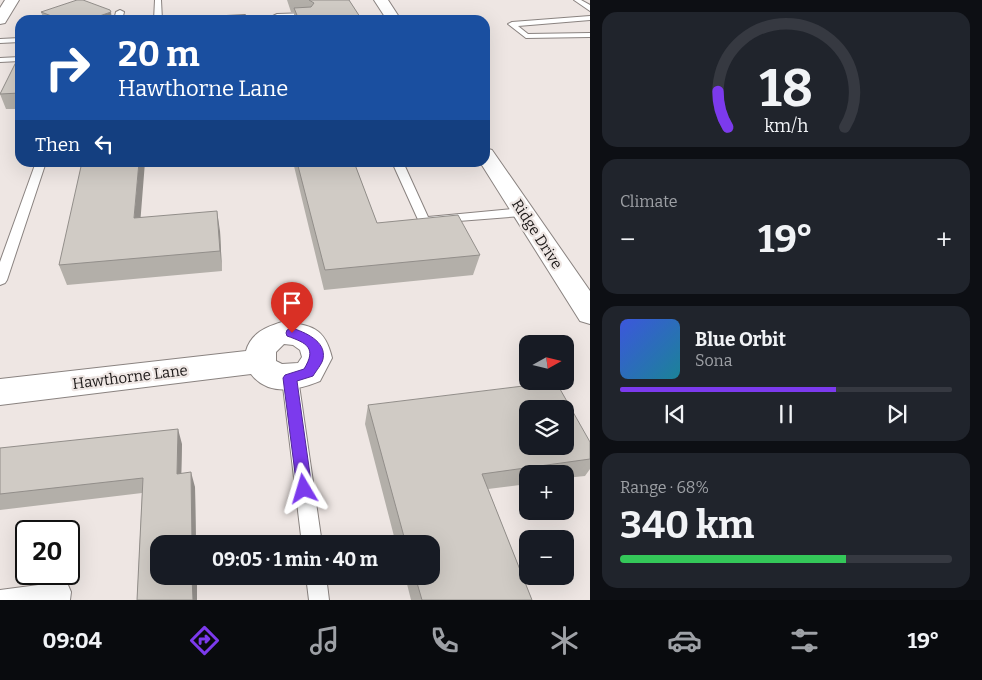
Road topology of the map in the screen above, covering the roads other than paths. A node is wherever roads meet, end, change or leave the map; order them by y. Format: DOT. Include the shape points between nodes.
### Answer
graph roads {
  1 [pos="12,0"];
  2 [pos="158,0"];
  3 [pos="381,0"];
  4 [pos="577,0"];
  5 [pos="590,9"];
  6 [pos="120,12"];
  7 [pos="119,15"];
  8 [pos="158,15"];
  9 [pos="391,15"];
  10 [pos="590,18"];
  11 [pos="0,20"];
  12 [pos="590,35"];
  13 [pos="15,40"];
  14 [pos="0,41"];
  15 [pos="15,59"];
  16 [pos="0,60"];
  17 [pos="490,162"];
  18 [pos="39,167"];
  19 [pos="399,167"];
  20 [pos="522,212"];
  21 [pos="0,280"];
  22 [pos="590,314"];
  23 [pos="260,361"];
  24 [pos="290,378"];
  25 [pos="0,392"];
  26 [pos="311,535"];
  27 [pos="317,585"];
  28 [pos="0,600"];
  29 [pos="60,600"];
  30 [pos="319,600"];
  1 -- 11 [label="street"];
  2 -- 8 [label="lane"];
  3 -- 9 [label="street"];
  4 -- 5 [label="lane"];
  6 -- 7 [label="lane"];
  10 -- 12 [label="lane" via="512,24 526,36"];
  13 -- 14 [label="lane"];
  15 -- 16 [label="lane"];
  17 -- 20 [label="street, Ridge Drive"];
  18 -- 21 [label="lane"];
  19 -- 20 [label="lane" via="424,221"];
  20 -- 22 [label="street, Ridge Drive"];
  23 -- 24 [label="street" via="271,374"];
  23 -- 24 [label="street" via="262,347 274,336 292,333 308,339 316,351 314,366 308,372"];
  23 -- 25 [label="street, Hawthorne Lane"];
  24 -- 26 [label="lane"];
  27 -- 30 [label="lane"];
  28 -- 29 [label="lane" via="61,592"];
}
